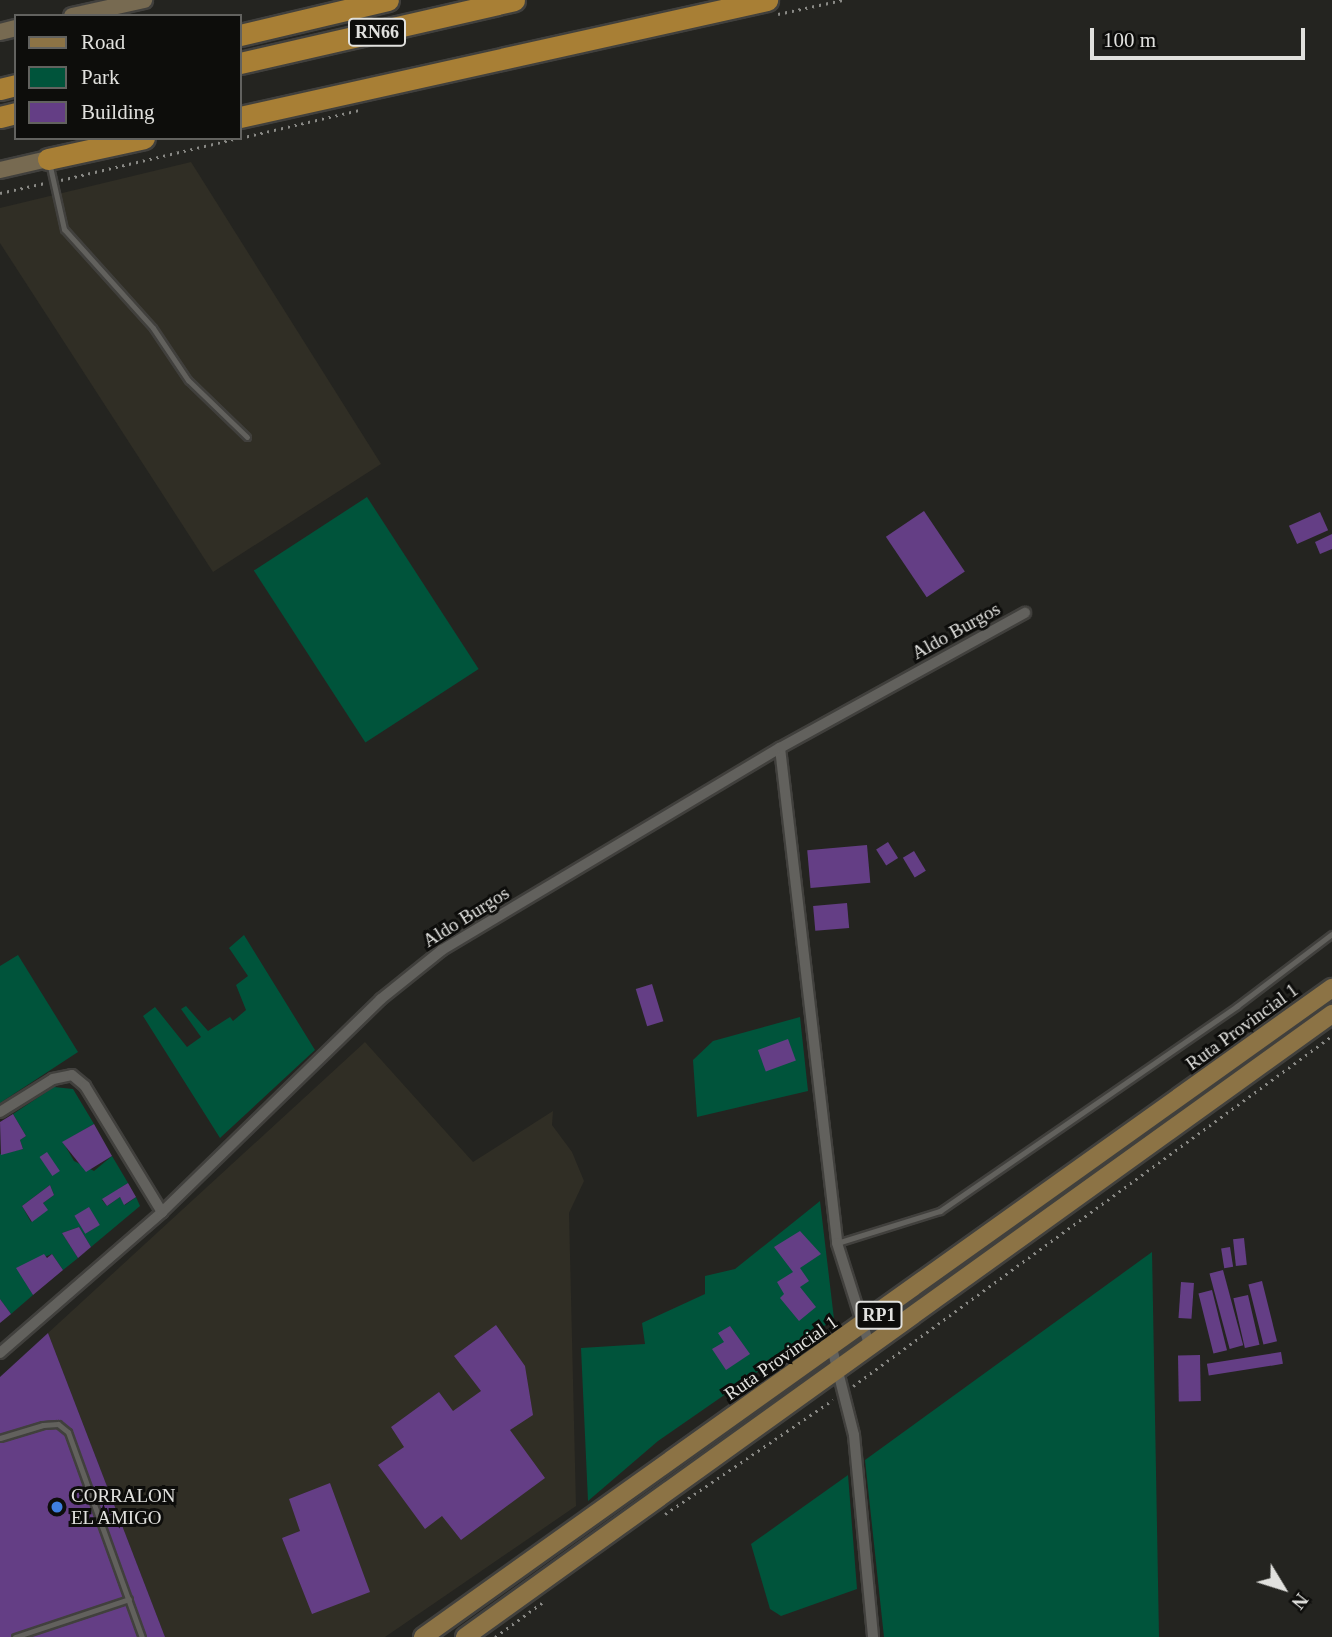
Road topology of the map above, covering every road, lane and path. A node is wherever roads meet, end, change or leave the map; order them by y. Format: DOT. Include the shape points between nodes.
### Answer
graph roads {
  1 [pos="144,0"];
  2 [pos="388,0"];
  3 [pos="514,0"];
  4 [pos="767,0"];
  5 [pos="81,14"];
  6 [pos="242,34"];
  7 [pos="242,63"];
  8 [pos="242,117"];
  9 [pos="135,140"];
  10 [pos="230,140"];
  11 [pos="48,159"];
  12 [pos="0,170"];
  13 [pos="52,182"];
  14 [pos="0,193"];
  15 [pos="247,437"];
  16 [pos="1025,612"];
  17 [pos="780,748"];
  18 [pos="1332,934"];
  19 [pos="1332,988"];
  20 [pos="1332,1014"];
  21 [pos="1332,1036"];
  22 [pos="0,1112"];
  23 [pos="162,1212"];
  24 [pos="836,1243"];
  25 [pos="861,1328"];
  26 [pos="870,1347"];
  27 [pos="832,1348"];
  28 [pos="0,1353"];
  29 [pos="840,1368"];
  30 [pos="845,1391"];
  31 [pos="0,1438"];
  32 [pos="663,1516"];
  33 [pos="550,1597"];
  34 [pos="129,1599"];
  35 [pos="15,1637"];
  36 [pos="142,1637"];
  37 [pos="423,1637"];
  38 [pos="466,1637"];
  39 [pos="495,1637"];
  40 [pos="873,1637"];
  1 -- 5 [label="street"];
  2 -- 6 [label="highway, RN66"];
  3 -- 7 [label="highway, RN66"];
  4 -- 8 [label="highway"];
  9 -- 11 [label="highway"];
  10 -- 13 [label="path"];
  11 -- 12 [label="street"];
  11 -- 13 [label="lane"];
  13 -- 14 [label="path"];
  13 -- 15 [label="lane" via="64,229 153,328 188,380"];
  16 -- 17 [label="street, Aldo Burgos"];
  17 -- 23 [label="street, Aldo Burgos" via="442,950 381,999"];
  17 -- 24 [label="street"];
  18 -- 24 [label="lane" via="1237,1006 940,1211"];
  19 -- 25 [label="main road, Ruta Provincial 1 / RP1"];
  20 -- 26 [label="main road, RP1"];
  21 -- 30 [label="path"];
  22 -- 23 [label="street" via="53,1079 72,1075 85,1086"];
  23 -- 28 [label="street, Aldo Burgos"];
  24 -- 25 [label="street"];
  25 -- 26 [label="street"];
  25 -- 27 [label="main road, Ruta Provincial 1 / RP1"];
  26 -- 29 [label="main road, RP1"];
  27 -- 29 [label="street"];
  27 -- 37 [label="main road, Ruta Provincial 1 / RP1"];
  29 -- 30 [label="street"];
  29 -- 38 [label="main road, RP1"];
  30 -- 32 [label="path"];
  30 -- 40 [label="street"];
  31 -- 34 [label="lane" via="43,1425 58,1424 68,1432"];
  33 -- 39 [label="path"];
  34 -- 35 [label="lane"];
  34 -- 36 [label="lane"];
}
